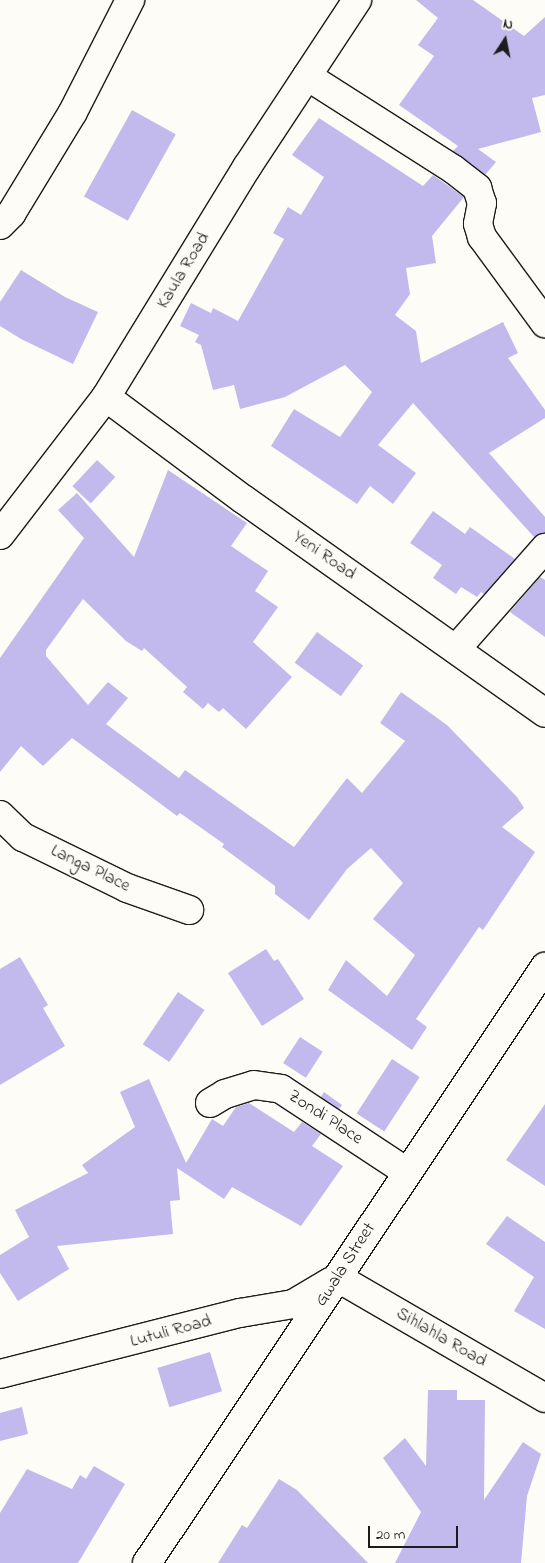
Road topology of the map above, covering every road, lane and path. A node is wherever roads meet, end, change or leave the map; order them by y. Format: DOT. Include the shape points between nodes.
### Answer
graph roads {
  1 [pos="130,0"];
  2 [pos="358,0"];
  3 [pos="307,76"];
  4 [pos="0,225"];
  5 [pos="545,323"];
  6 [pos="106,397"];
  7 [pos="0,535"];
  8 [pos="545,548"];
  9 [pos="456,648"];
  10 [pos="545,713"];
  11 [pos="0,815"];
  12 [pos="189,910"];
  13 [pos="545,968"];
  14 [pos="210,1104"];
  15 [pos="408,1172"];
  16 [pos="338,1278"];
  17 [pos="0,1374"];
  18 [pos="545,1398"];
  19 [pos="147,1563"];
  1 -- 4 [label="street" via="72,112 11,214"];
  2 -- 3 [label="street, Kaula Road"];
  3 -- 5 [label="street" via="453,169 477,188 482,203 478,224 482,237"];
  3 -- 6 [label="street, Kaula Road"];
  6 -- 7 [label="street, Kaula Road"];
  6 -- 9 [label="street, Yeni Road" via="243,499"];
  8 -- 9 [label="street"];
  9 -- 10 [label="street, Yeni Road"];
  11 -- 12 [label="street, Langa Place" via="23,837 127,888"];
  13 -- 15 [label="street, Gwala Street"];
  14 -- 15 [label="street, Zondi Place" via="226,1094 254,1085 281,1089"];
  15 -- 16 [label="street, Gwala Street"];
  16 -- 17 [label="street, Lutuli Road" via="293,1304 240,1313"];
  16 -- 18 [label="street, Sihlahla Road"];
  16 -- 19 [label="street, Gwala Street"];
}
